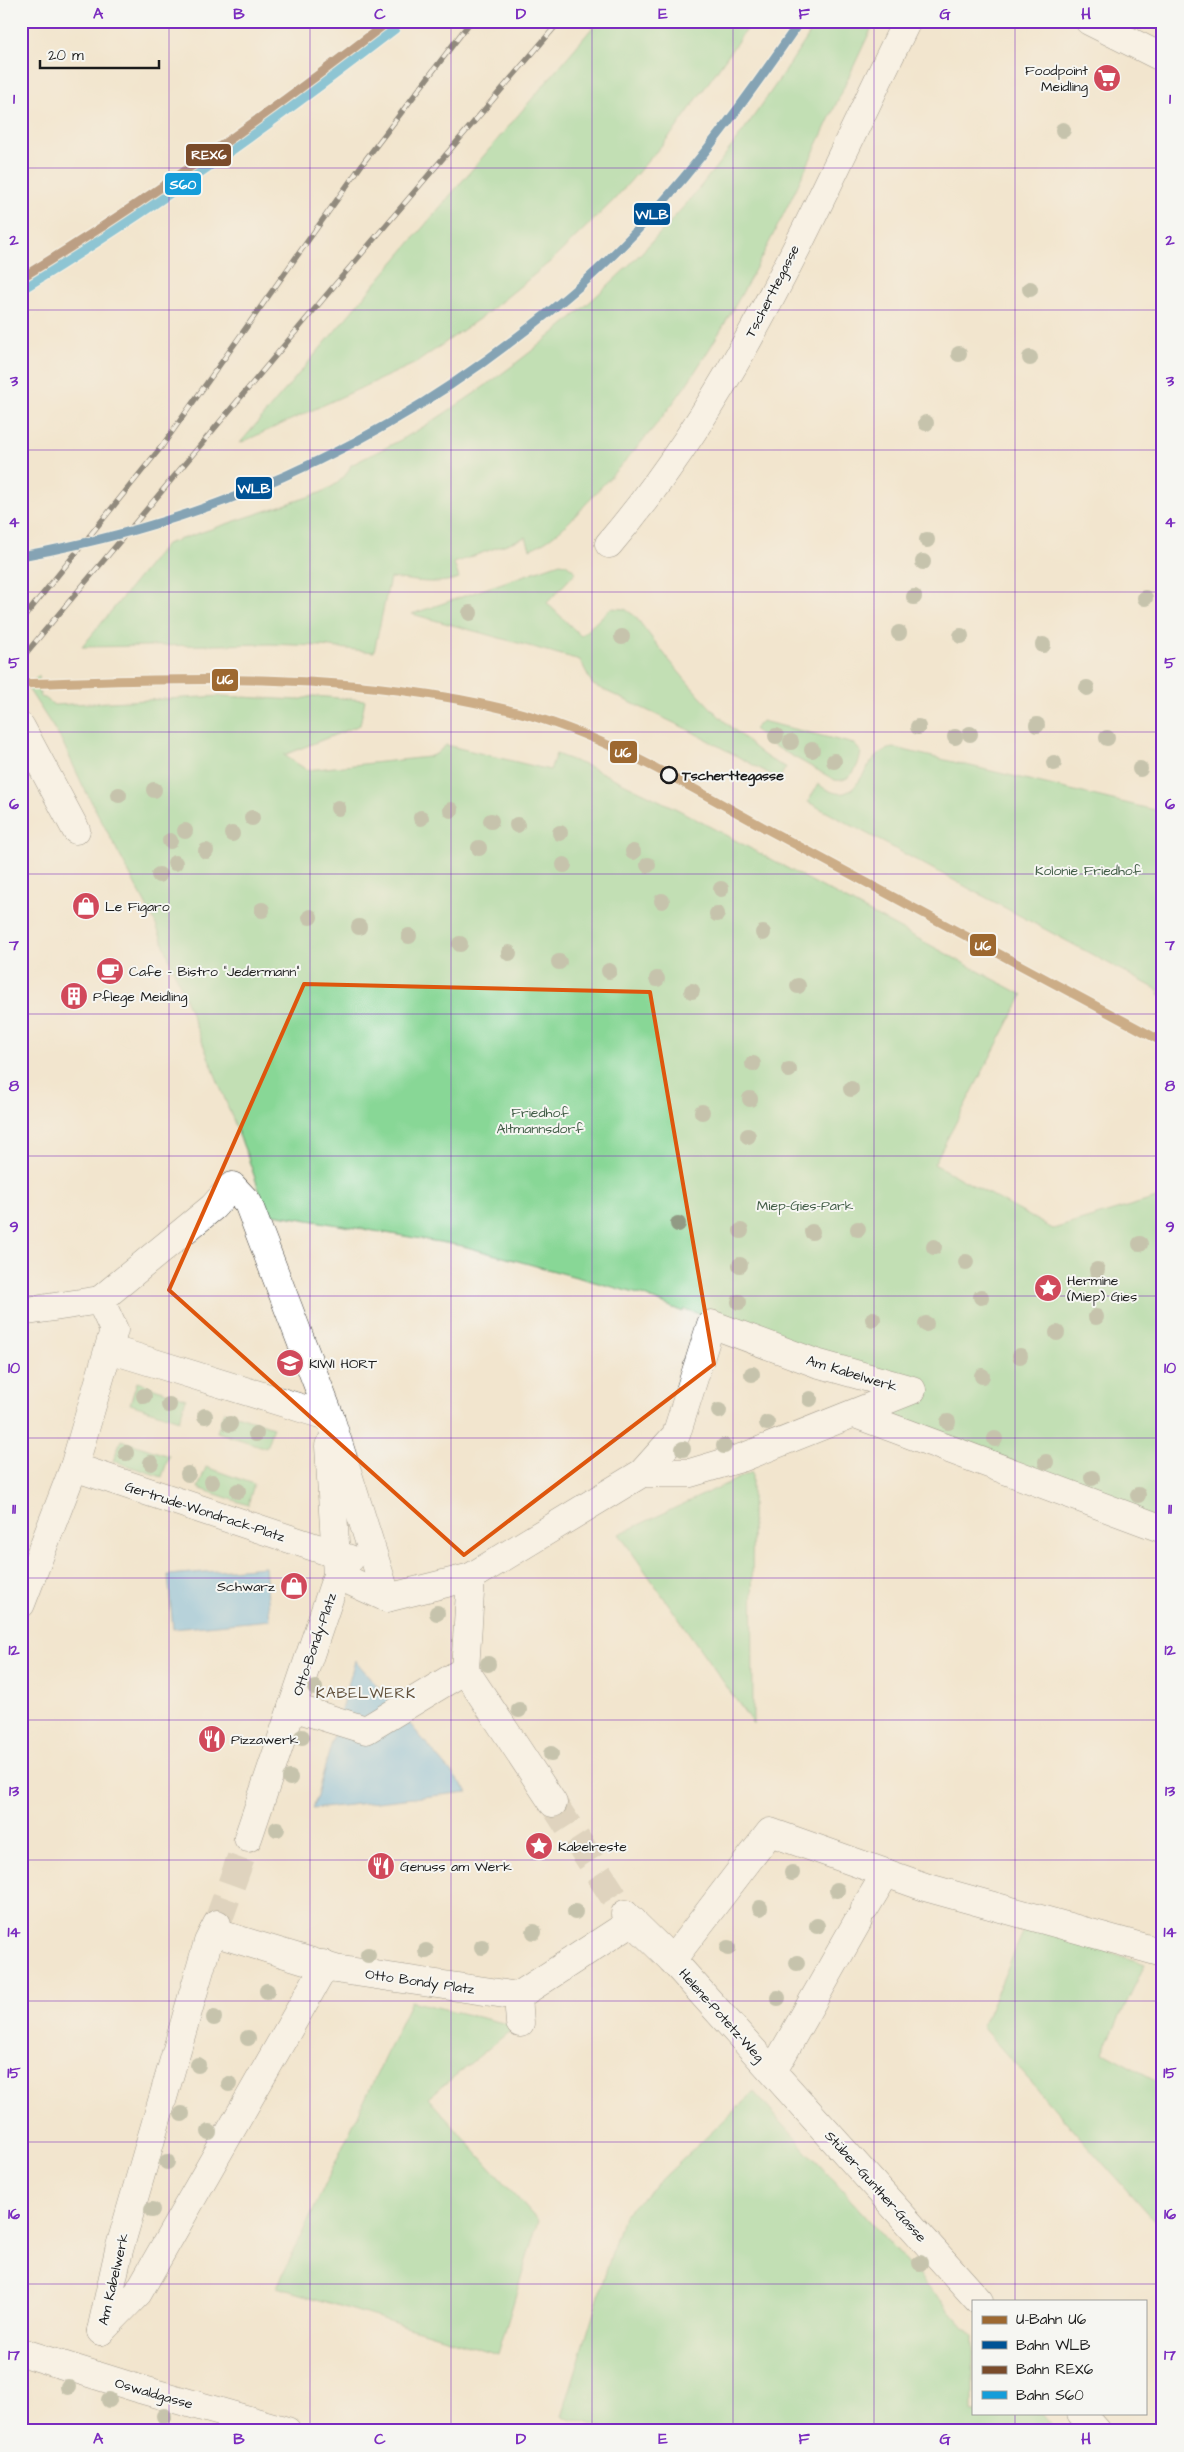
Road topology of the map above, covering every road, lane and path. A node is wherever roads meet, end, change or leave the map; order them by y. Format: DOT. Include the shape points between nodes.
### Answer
graph roads {
  1 [pos="907,21"];
  2 [pos="1089,21"];
  3 [pos="1163,58"];
  4 [pos="609,544"];
  5 [pos="21,727"];
  6 [pos="29,766"];
  7 [pos="76,830"];
  8 [pos="100,1300"];
  9 [pos="21,1312"];
  10 [pos="112,1340"];
  11 [pos="327,1413"];
  12 [pos="855,1414"];
  13 [pos="74,1467"];
  14 [pos="642,1472"];
  15 [pos="1163,1529"];
  16 [pos="336,1565"];
  17 [pos="378,1568"];
  18 [pos="471,1577"];
  19 [pos="387,1598"];
  20 [pos="21,1604"];
  21 [pos="466,1670"];
  22 [pos="292,1707"];
  23 [pos="553,1803"];
  24 [pos="248,1838"];
  25 [pos="886,1872"];
  26 [pos="213,1933"];
  27 [pos="1163,1953"];
  28 [pos="672,1960"];
  29 [pos="321,1970"];
  30 [pos="518,1996"];
  31 [pos="520,2023"];
  32 [pos="773,2071"];
  33 [pos="978,2300"];
  34 [pos="21,2352"];
  35 [pos="1082,2414"];
  36 [pos="287,2431"];
  37 [pos="1097,2431"];
  1 -- 4 [label="street, Tscherttegasse" via="775,289 731,370 664,475"];
  2 -- 3 [label="street"];
  5 -- 6 [label="street"];
  6 -- 7 [label="street"];
  8 -- 9 [label="street"];
  8 -- 10 [label="street"];
  8 -- 11 [label="street" via="213,1207 232,1186 248,1203"];
  10 -- 11 [label="street"];
  10 -- 13 [label="street"];
  11 -- 16 [label="street"];
  11 -- 17 [label="street"];
  12 -- 14 [label="street, Am Kabelwerk" via="744,1458 690,1473"];
  12 -- 14 [label="street, Am Kabelwerk" via="912,1390 816,1363 711,1324 676,1436"];
  12 -- 15 [label="street"];
  13 -- 16 [label="street, Gertrude-Wondrack-Platz"];
  13 -- 20 [label="street"];
  14 -- 18 [label="street, Am Kabelwerk"];
  16 -- 17 [label="street, Gertrude-Wondrack-Platz"];
  16 -- 19 [label="street, Otto-Bondy-Platz"];
  16 -- 22 [label="street, Otto-Bondy-Platz"];
  17 -- 19 [label="street"];
  18 -- 19 [label="street"];
  18 -- 21 [label="street"];
  21 -- 22 [label="street, Otto-Bondy-Platz" via="366,1730"];
  21 -- 23 [label="street"];
  22 -- 24 [label="street, Otto-Bondy-Platz"];
  25 -- 27 [label="street" via="925,1887"];
  25 -- 28 [label="street, Helene-Potetz-Weg" via="770,1832"];
  25 -- 32 [label="street, Helene-Potetz-Weg"];
  26 -- 29 [label="street, Otto Bondy Platz"];
  26 -- 29 [label="street, Am Kabelwerk" via="118,2250 101,2331 138,2293"];
  28 -- 30 [label="street" via="632,1921"];
  28 -- 32 [label="street, Helene-Potetz-Weg"];
  29 -- 30 [label="street, Otto Bondy Platz" via="335,1969"];
  30 -- 31 [label="street"];
  32 -- 33 [label="street, Stüber-Gunther-Gasse"];
  34 -- 36 [label="street, Oswaldgasse"];
  35 -- 37 [label="street"];
}
